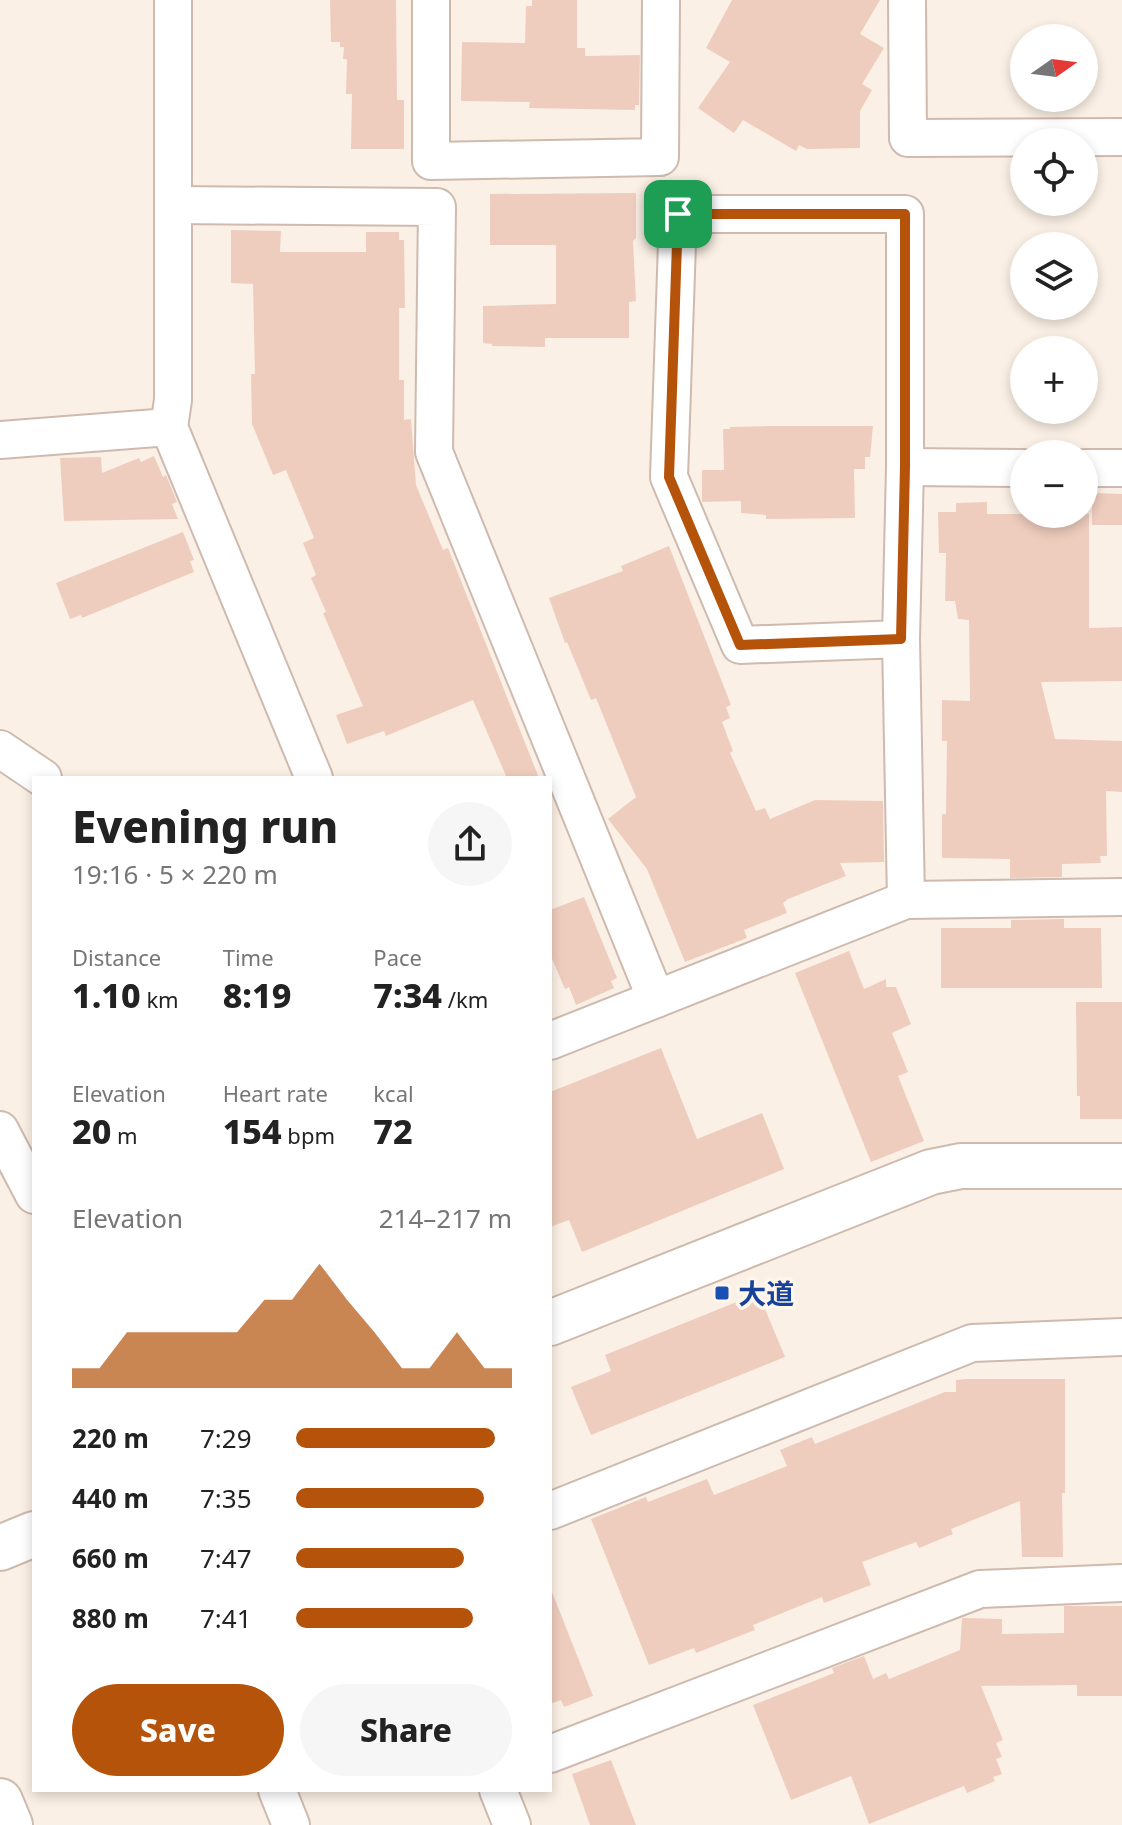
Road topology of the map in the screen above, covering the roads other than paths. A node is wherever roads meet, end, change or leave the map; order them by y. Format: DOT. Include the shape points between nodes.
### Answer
graph roads {
  1 [pos="173,0"];
  2 [pos="431,0"];
  3 [pos="661,0"];
  4 [pos="907,0"];
  5 [pos="1122,137"];
  6 [pos="173,205"];
  7 [pos="169,427"];
  8 [pos="0,440"];
  9 [pos="905,467"];
  10 [pos="1010,468"];
  11 [pos="1098,468"];
  12 [pos="1122,468"];
  13 [pos="901,639"];
  14 [pos="0,749"];
  15 [pos="40,776"];
  16 [pos="313,776"];
  17 [pos="1122,897"];
  18 [pos="906,900"];
  19 [pos="656,999"];
  20 [pos="552,1040"];
  21 [pos="0,1130"];
  22 [pos="1122,1166"];
  23 [pos="32,1191"];
  24 [pos="552,1322"];
  25 [pos="1122,1337"];
  26 [pos="552,1510"];
  27 [pos="32,1535"];
  28 [pos="0,1548"];
  29 [pos="1122,1583"];
  30 [pos="552,1753"];
  31 [pos="278,1792"];
  32 [pos="499,1792"];
  33 [pos="0,1801"];
  34 [pos="10,1825"];
  35 [pos="291,1825"];
  36 [pos="512,1825"];
  1 -- 6 [label="street"];
  2 -- 3 [label="street" via="431,161 660,157"];
  4 -- 5 [label="street" via="908,138"];
  6 -- 7 [label="street"];
  6 -- 19 [label="street" via="437,207 434,452"];
  7 -- 8 [label="street"];
  7 -- 16 [label="street"];
  9 -- 10 [label="street"];
  9 -- 13 [label="street"];
  9 -- 13 [label="street" via="905,214 678,214 669,477 740,645"];
  11 -- 12 [label="street"];
  13 -- 18 [label="street"];
  14 -- 15 [label="street"];
  17 -- 18 [label="street"];
  18 -- 19 [label="street"];
  19 -- 20 [label="street"];
  21 -- 23 [label="street"];
  22 -- 24 [label="street" via="961,1166 931,1172"];
  25 -- 26 [label="street" via="972,1343"];
  27 -- 28 [label="street"];
  29 -- 30 [label="street" via="980,1589"];
  31 -- 35 [label="street"];
  32 -- 36 [label="street"];
  33 -- 34 [label="street"];
}
